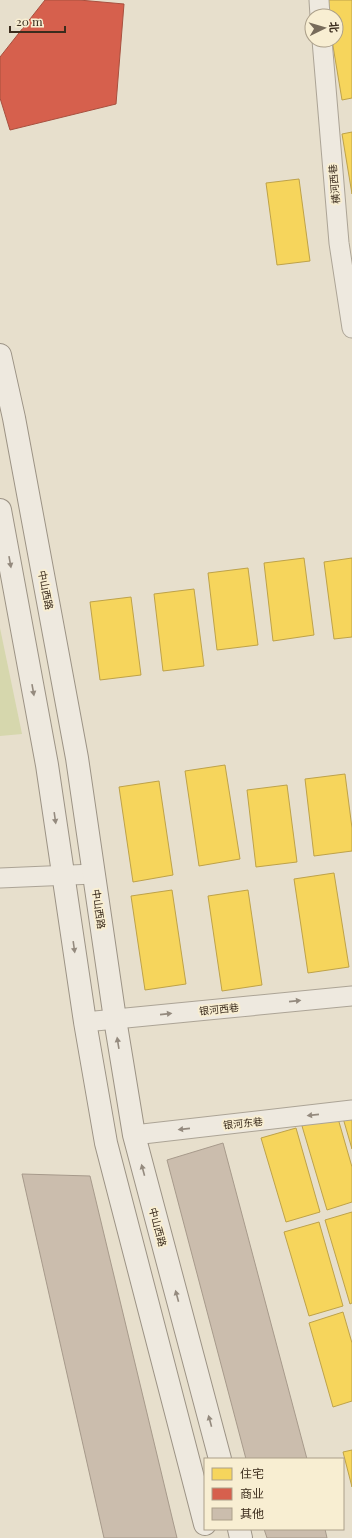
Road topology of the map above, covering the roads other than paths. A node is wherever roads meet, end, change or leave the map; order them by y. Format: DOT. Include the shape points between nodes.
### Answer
graph roads {
  1 [pos="323,48"];
  2 [pos="352,328"];
  3 [pos="0,355"];
  4 [pos="0,510"];
  5 [pos="94,874"];
  6 [pos="63,875"];
  7 [pos="0,878"];
  8 [pos="352,996"];
  9 [pos="115,1019"];
  10 [pos="85,1022"];
  11 [pos="352,1110"];
  12 [pos="134,1135"];
  13 [pos="220,1458"];
  14 [pos="204,1520"];
  1 -- 2 [label="street, 横河西巷" via="339,243"];
  3 -- 5 [label="main road, 中山西路" via="77,758"];
  4 -- 6 [label="main road, one-way" via="47,765"];
  5 -- 6 [label="street"];
  5 -- 9 [label="main road, 中山西路"];
  6 -- 7 [label="street"];
  6 -- 10 [label="main road, one-way"];
  9 -- 8 [label="street, 银河西巷, one-way"];
  9 -- 10 [label="street, 银河西巷"];
  12 -- 9 [label="main road, 中山西路, one-way"];
  10 -- 14 [label="main road" via="106,1143"];
  11 -- 12 [label="street, 银河东巷, one-way"];
  13 -- 12 [label="main road, 中山西路, one-way"];
}
